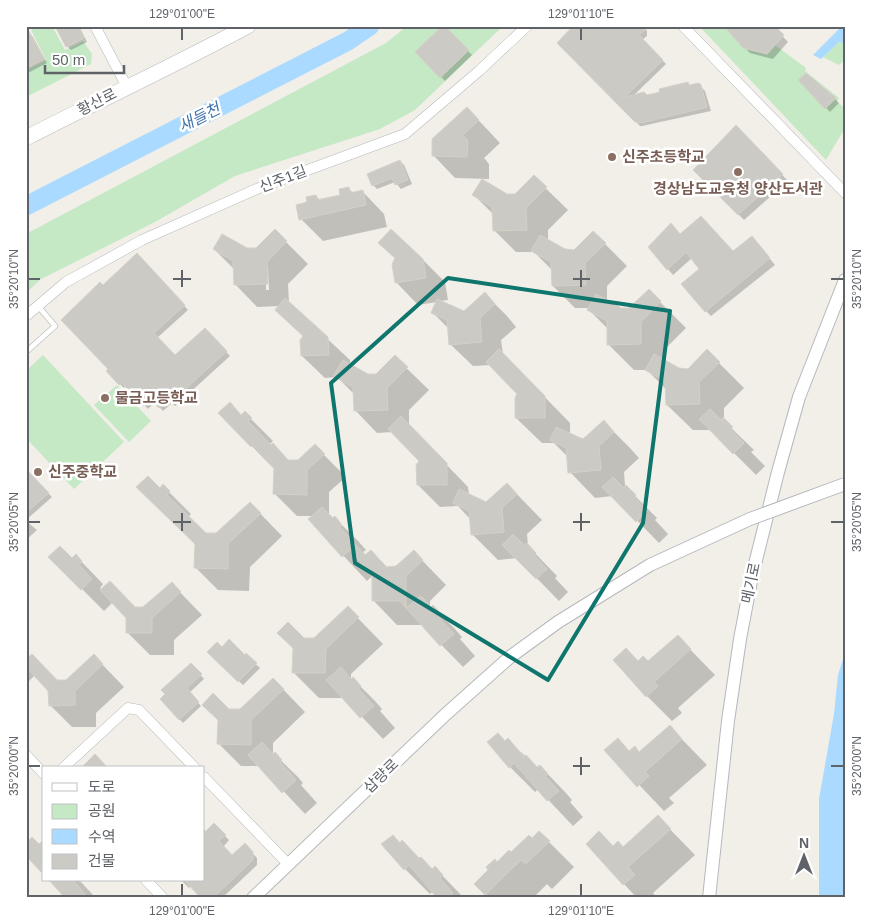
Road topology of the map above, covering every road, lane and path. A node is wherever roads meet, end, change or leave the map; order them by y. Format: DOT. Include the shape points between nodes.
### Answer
graph roads {
  1 [pos="95,26"];
  2 [pos="248,26"];
  3 [pos="527,26"];
  4 [pos="683,26"];
  5 [pos="127,87"];
  6 [pos="26,138"];
  7 [pos="845,193"];
  8 [pos="845,280"];
  9 [pos="38,306"];
  10 [pos="26,316"];
  11 [pos="26,352"];
  12 [pos="845,484"];
  13 [pos="26,756"];
  14 [pos="65,766"];
  15 [pos="193,766"];
  16 [pos="42,772"];
  17 [pos="205,778"];
  18 [pos="288,864"];
  19 [pos="148,882"];
  20 [pos="163,898"];
  21 [pos="253,898"];
  22 [pos="709,898"];
  1 -- 5 [label="street"];
  2 -- 5 [label="main road, 황산로"];
  3 -- 9 [label="street, 신주1길" via="405,134 259,188 142,240 66,282"];
  4 -- 7 [label="street"];
  5 -- 6 [label="main road, 황산로"];
  8 -- 22 [label="street, 메기로" via="799,397 752,576 728,722"];
  9 -- 10 [label="street, 신주1길"];
  9 -- 11 [label="lane" via="55,326"];
  12 -- 18 [label="street, 삽량로, bridge" via="750,519 650,565 558,622 510,657 446,714"];
  13 -- 16 [label="street"];
  14 -- 15 [label="street" via="128,708 139,710"];
  17 -- 18 [label="street"];
  18 -- 21 [label="street, 삽량로"];
  19 -- 20 [label="street"];
}
